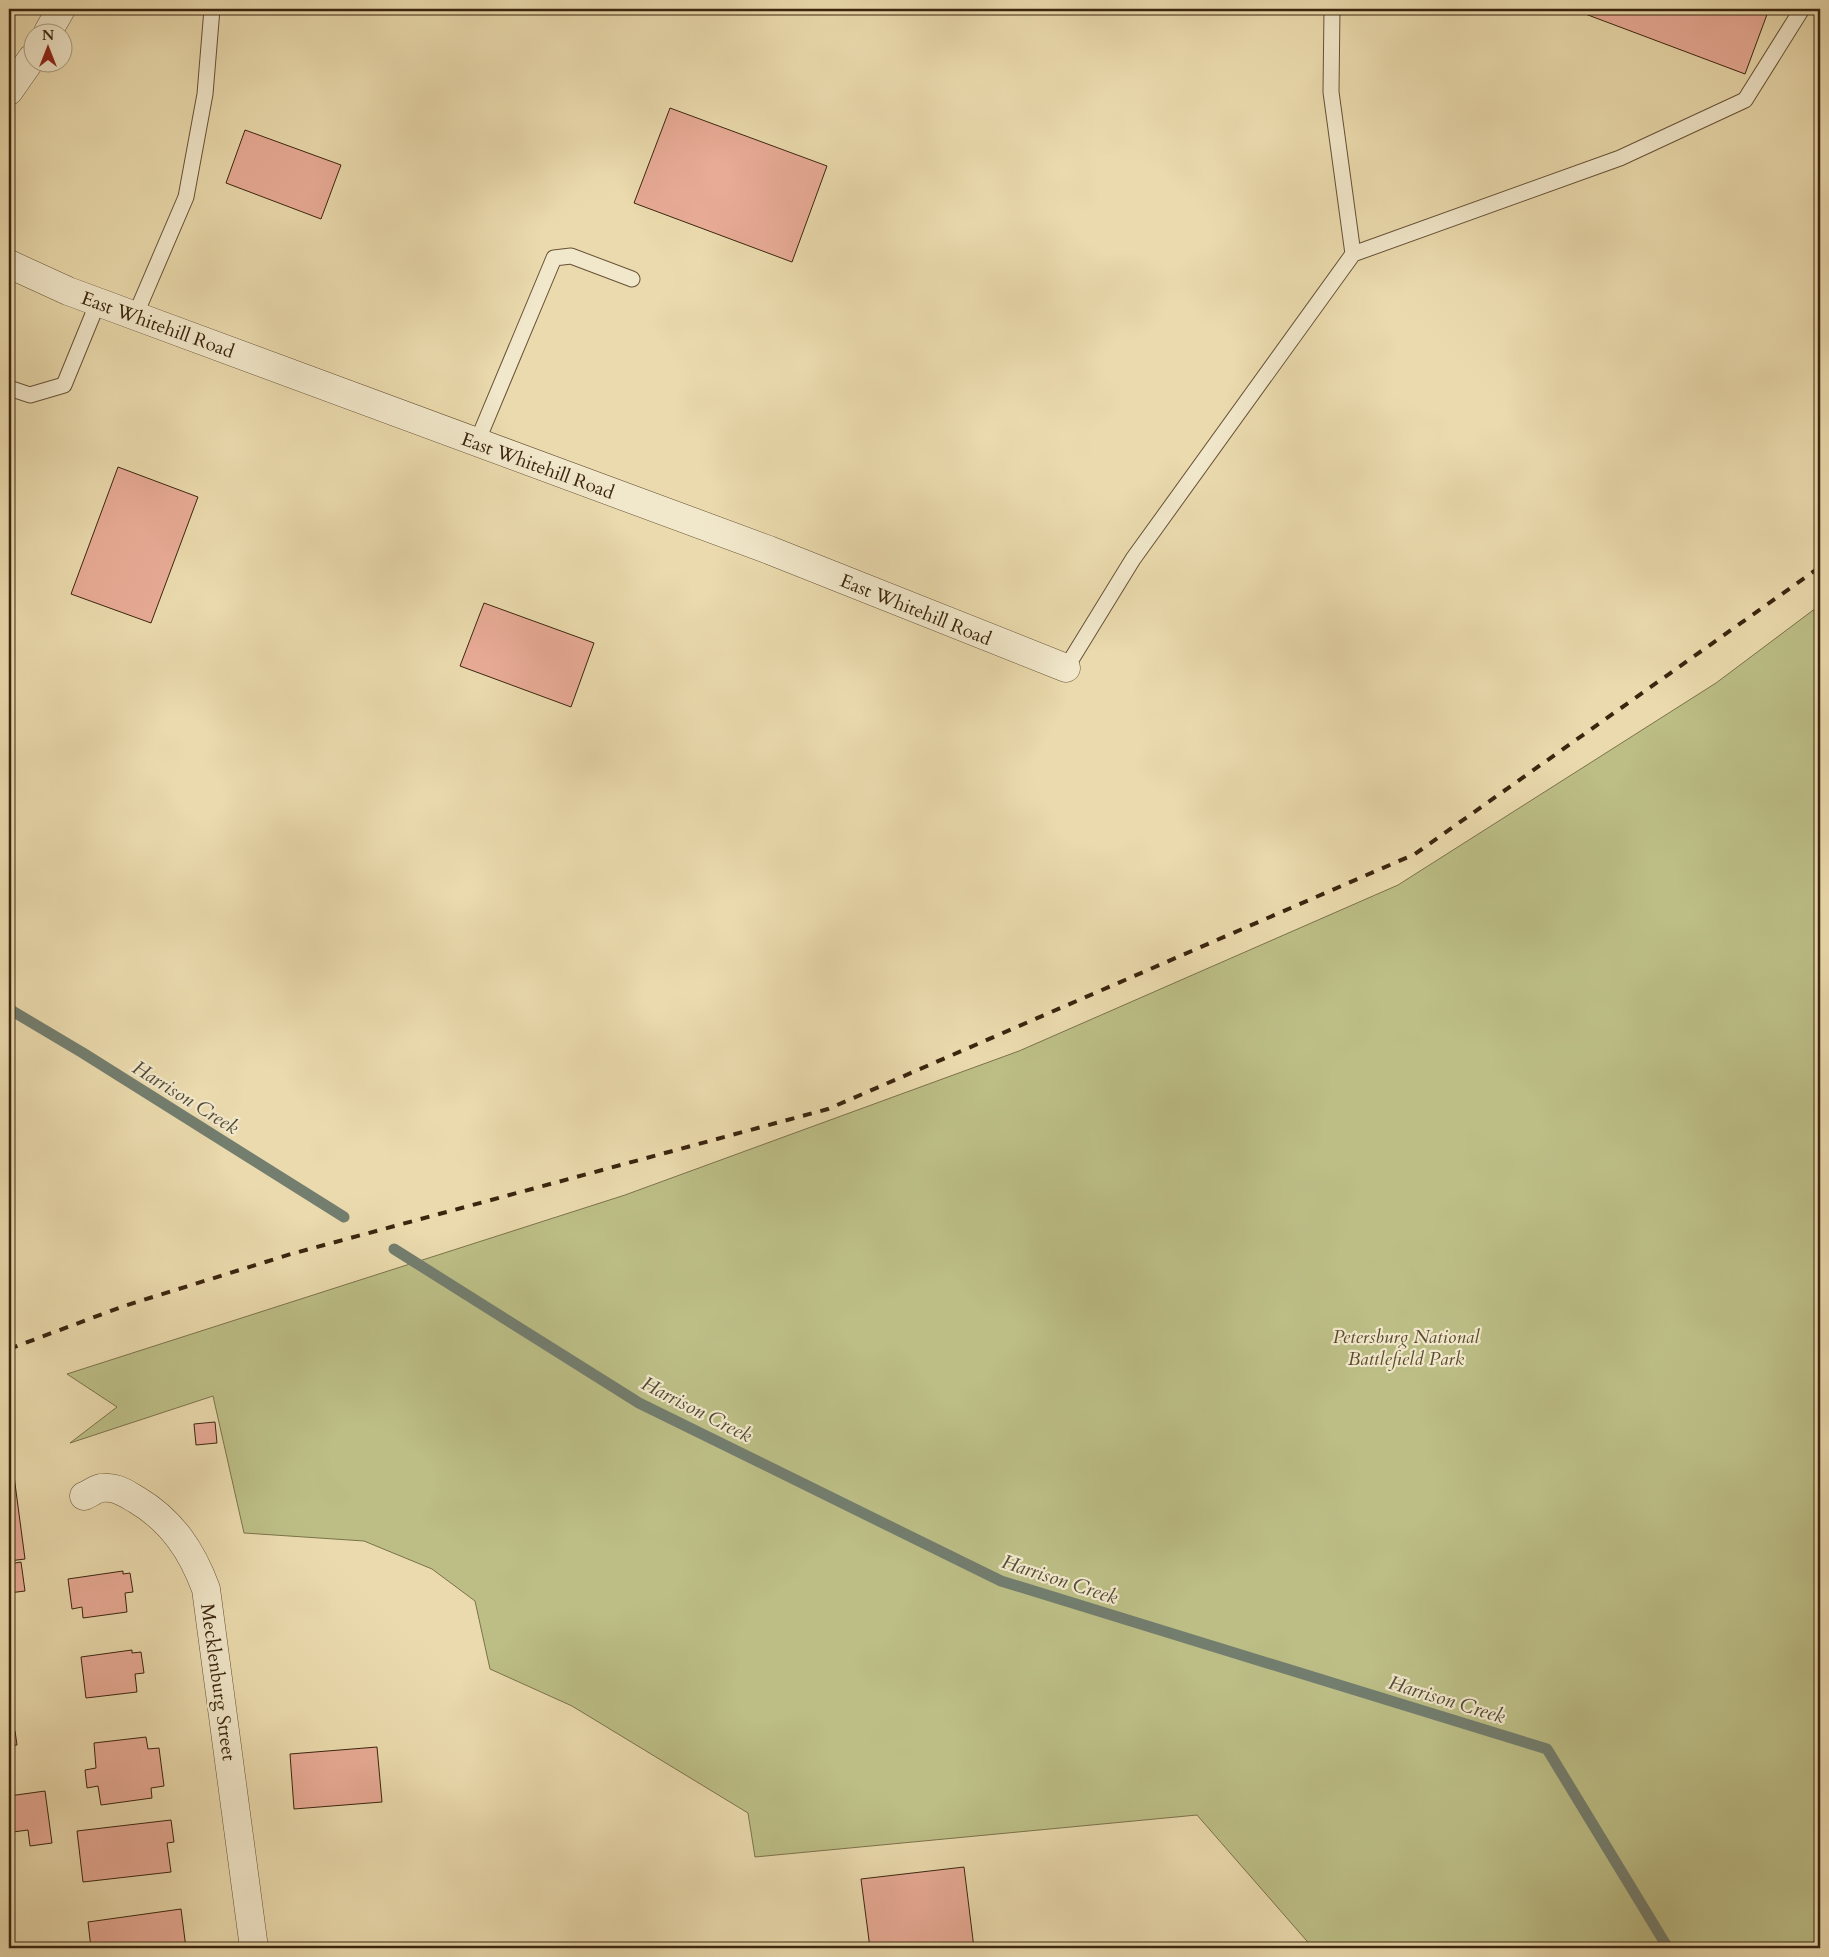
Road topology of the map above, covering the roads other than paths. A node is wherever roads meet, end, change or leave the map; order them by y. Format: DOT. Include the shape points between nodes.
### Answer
graph roads {
  1 [pos="61,9"];
  2 [pos="212,9"];
  3 [pos="1332,9"];
  4 [pos="1802,9"];
  5 [pos="54,22"];
  6 [pos="22,72"];
  7 [pos="9,91"];
  8 [pos="1353,254"];
  9 [pos="9,264"];
  10 [pos="632,279"];
  11 [pos="98,302"];
  12 [pos="135,316"];
  13 [pos="9,388"];
  14 [pos="477,442"];
  15 [pos="1066,668"];
  16 [pos="84,1496"];
  17 [pos="254,1948"];
  1 -- 5 [label="street"];
  2 -- 12 [label="lane" via="205,94 186,197"];
  3 -- 8 [label="lane" via="1331,92"];
  4 -- 8 [label="lane" via="1745,100 1620,158"];
  6 -- 7 [label="street"];
  8 -- 15 [label="lane" via="1133,559"];
  9 -- 11 [label="street, East Whitehill Road"];
  10 -- 14 [label="lane" via="571,256 554,258"];
  11 -- 12 [label="street, East Whitehill Road"];
  11 -- 13 [label="lane" via="64,385 30,395"];
  12 -- 14 [label="street, East Whitehill Road"];
  14 -- 15 [label="street, East Whitehill Road" via="769,550"];
  16 -- 17 [label="street, Mecklenburg Street" via="100,1488 119,1489 152,1509 177,1532 196,1562 206,1589"];
}
